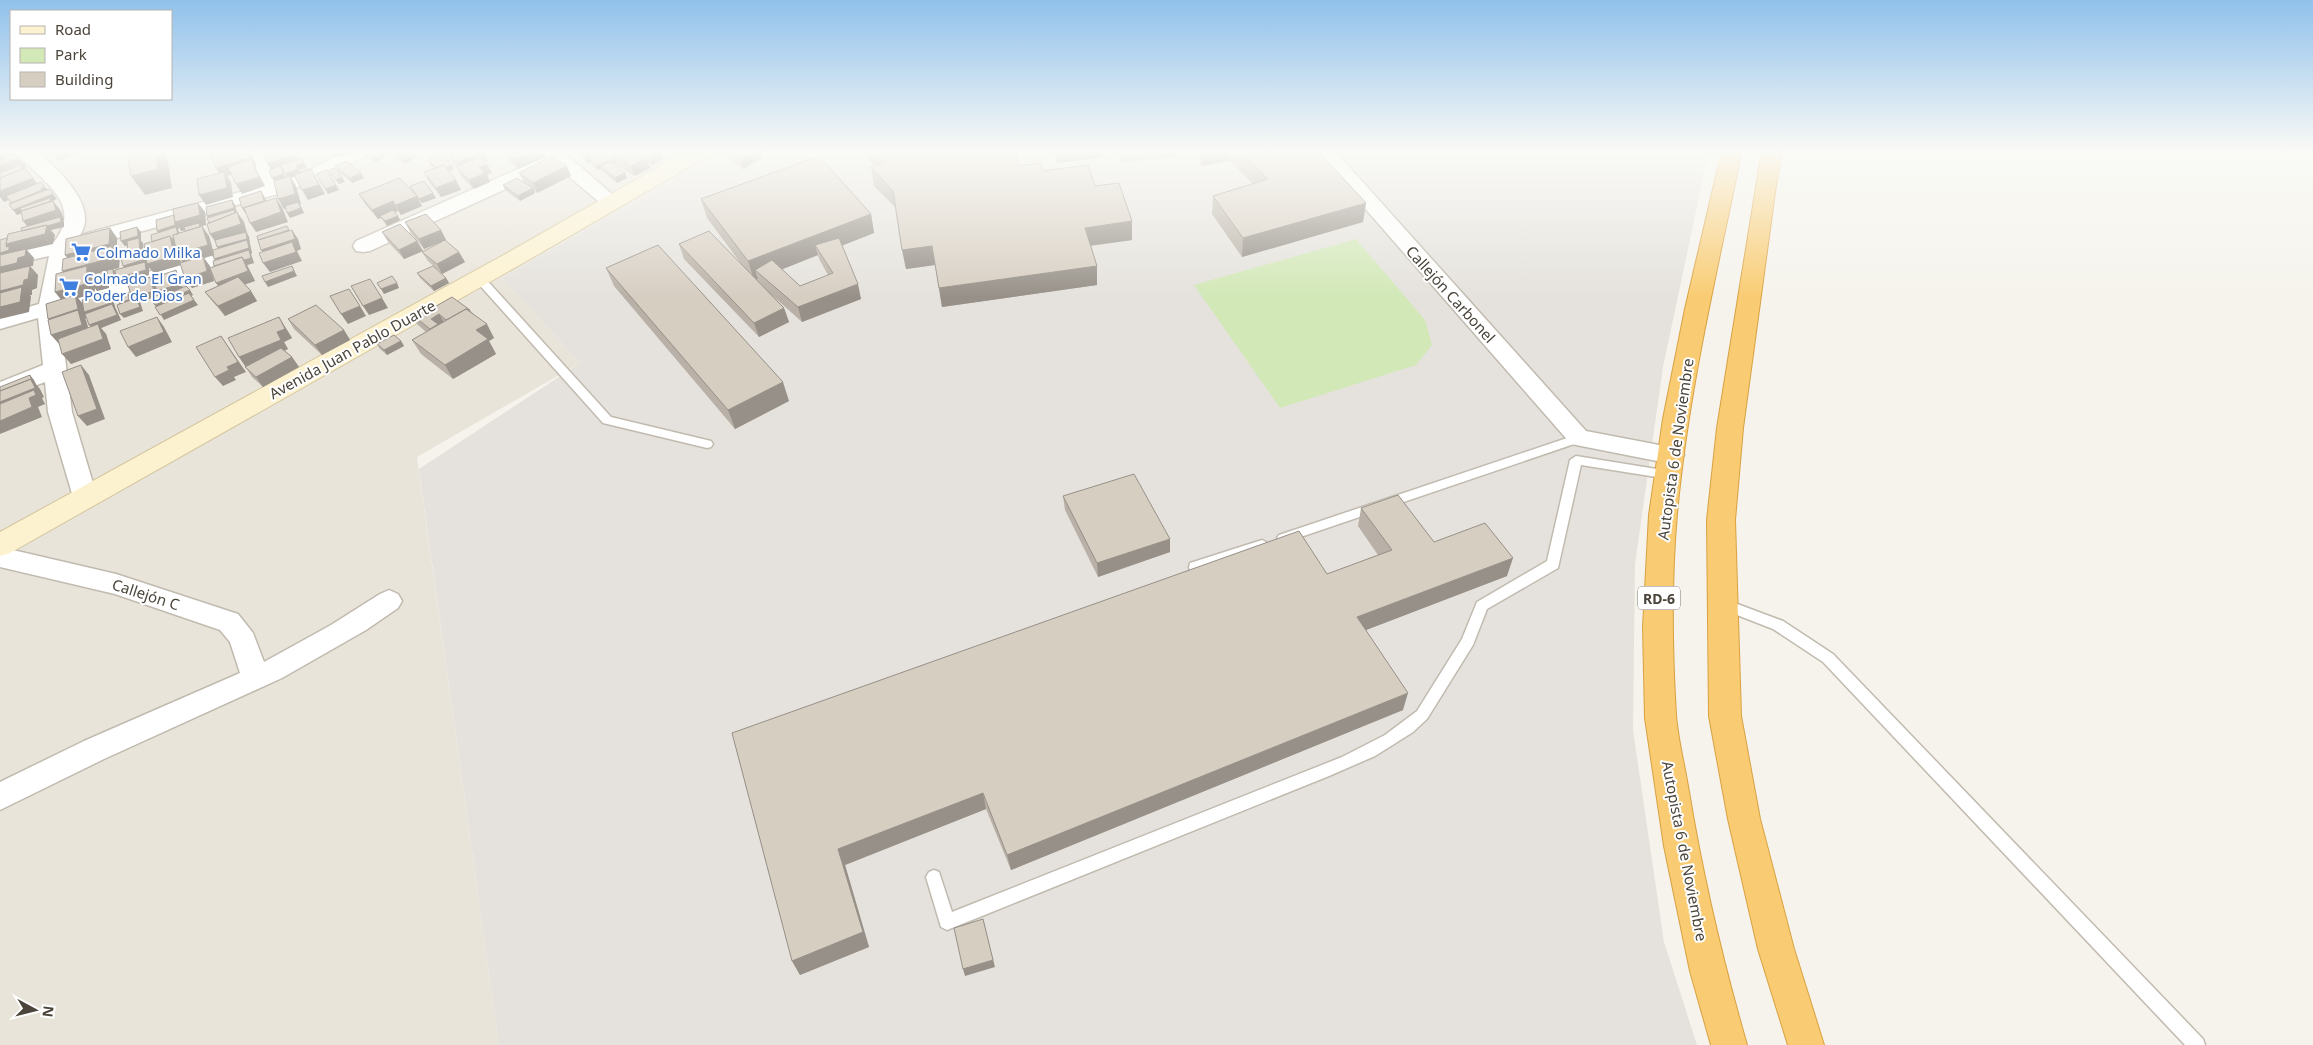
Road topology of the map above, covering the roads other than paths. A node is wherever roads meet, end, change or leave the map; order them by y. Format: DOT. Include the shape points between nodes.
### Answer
graph roads {
  1 [pos="68,199"];
  2 [pos="238,199"];
  3 [pos="461,199"];
  4 [pos="607,199"];
  5 [pos="617,199"];
  6 [pos="1366,199"];
  7 [pos="1721,199"];
  8 [pos="1764,199"];
  9 [pos="611,202"];
  10 [pos="363,246"];
  11 [pos="61,247"];
  12 [pos="0,260"];
  13 [pos="207,262"];
  14 [pos="479,278"];
  15 [pos="48,310"];
  16 [pos="0,322"];
  17 [pos="55,369"];
  18 [pos="0,391"];
  19 [pos="1579,438"];
  20 [pos="708,444"];
  21 [pos="1670,465"];
  22 [pos="85,497"];
  23 [pos="0,545"];
  24 [pos="0,557"];
  25 [pos="1195,567"];
  26 [pos="390,601"];
  27 [pos="1721,603"];
  28 [pos="255,679"];
  29 [pos="0,797"];
  30 [pos="934,877"];
  31 [pos="1729,1045"];
  32 [pos="1806,1045"];
  33 [pos="2197,1045"];
  1 -- 11 [label="street" via="75,212 73,231"];
  2 -- 11 [label="street"];
  3 -- 10 [label="street"];
  4 -- 9 [label="street"];
  5 -- 9 [label="main road, Avenida Juan Pablo Duarte"];
  6 -- 19 [label="street, Callejón Carbonel"];
  7 -- 21 [label="highway, Autopista 6 de Noviembre / RD-6" via="1696,309"];
  8 -- 27 [label="highway" via="1720,520"];
  9 -- 14 [label="main road, Avenida Juan Pablo Duarte"];
  11 -- 12 [label="street"];
  11 -- 15 [label="street"];
  13 -- 15 [label="street"];
  14 -- 20 [label="lane" via="606,420"];
  14 -- 22 [label="main road, Avenida Juan Pablo Duarte"];
  15 -- 16 [label="street"];
  15 -- 17 [label="street"];
  17 -- 18 [label="street"];
  17 -- 22 [label="street" via="60,412"];
  19 -- 21 [label="street"];
  19 -- 25 [label="lane"];
  21 -- 30 [label="lane" via="1576,460 1553,564 1482,606 1468,641 1427,707 1414,725 1402,733 1336,765 947,922"];
  21 -- 31 [label="highway, Autopista 6 de Noviembre / RD-6" via="1663,515 1658,627 1661,718 1681,846 1708,971"];
  22 -- 23 [label="main road, Avenida Juan Pablo Duarte"];
  24 -- 28 [label="street, Callejón C" via="116,584 229,622 242,637"];
  26 -- 28 [label="street" via="327,642"];
  27 -- 32 [label="highway" via="1725,716 1744,819 1776,949"];
  27 -- 33 [label="lane" via="1778,625 1828,658"];
  28 -- 29 [label="street" via="55,767"];
}
